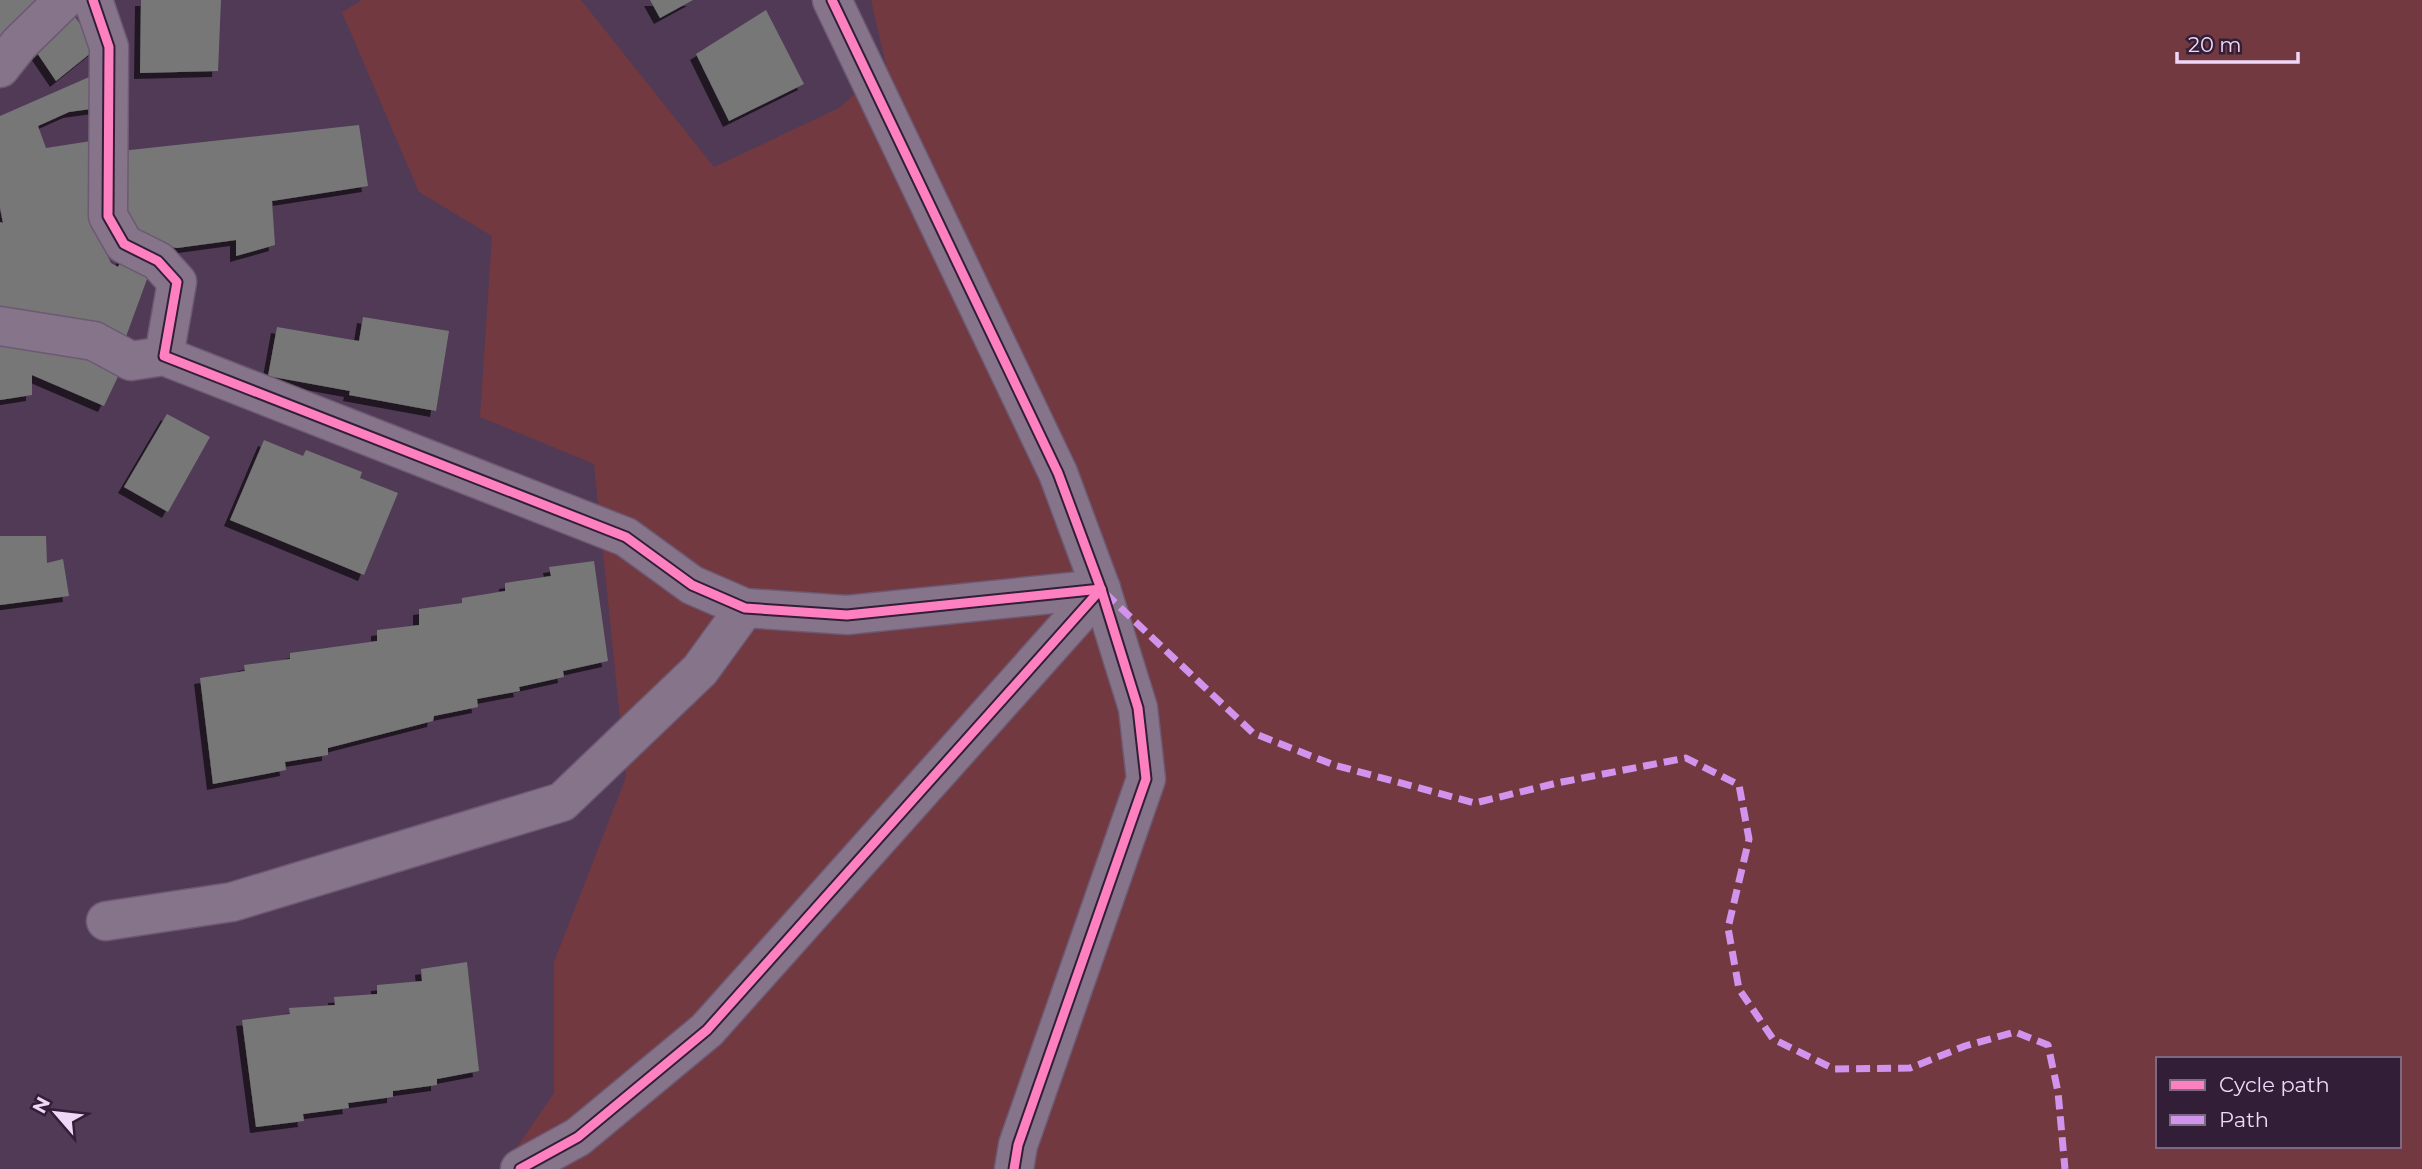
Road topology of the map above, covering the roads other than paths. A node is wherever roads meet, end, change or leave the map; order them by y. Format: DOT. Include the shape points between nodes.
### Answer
graph roads {
  1 [pos="64,0"];
  2 [pos="93,0"];
  3 [pos="832,0"];
  4 [pos="0,68"];
  5 [pos="0,326"];
  6 [pos="164,356"];
  7 [pos="1101,589"];
  8 [pos="746,608"];
  9 [pos="106,921"];
  10 [pos="520,1169"];
  11 [pos="1014,1169"];
  1 -- 4 [label="street"];
  2 -- 6 [label="street" via="109,47 108,216 124,244 158,261 177,282"];
  3 -- 7 [label="street" via="1058,472"];
  5 -- 6 [label="street" via="94,341 131,361"];
  6 -- 8 [label="street" via="626,537 692,585"];
  7 -- 8 [label="street" via="847,615"];
  7 -- 10 [label="street" via="706,1030 579,1137"];
  7 -- 11 [label="street" via="1138,708 1146,779 1018,1145"];
  8 -- 9 [label="street" via="700,670 562,802 232,902"];
}
